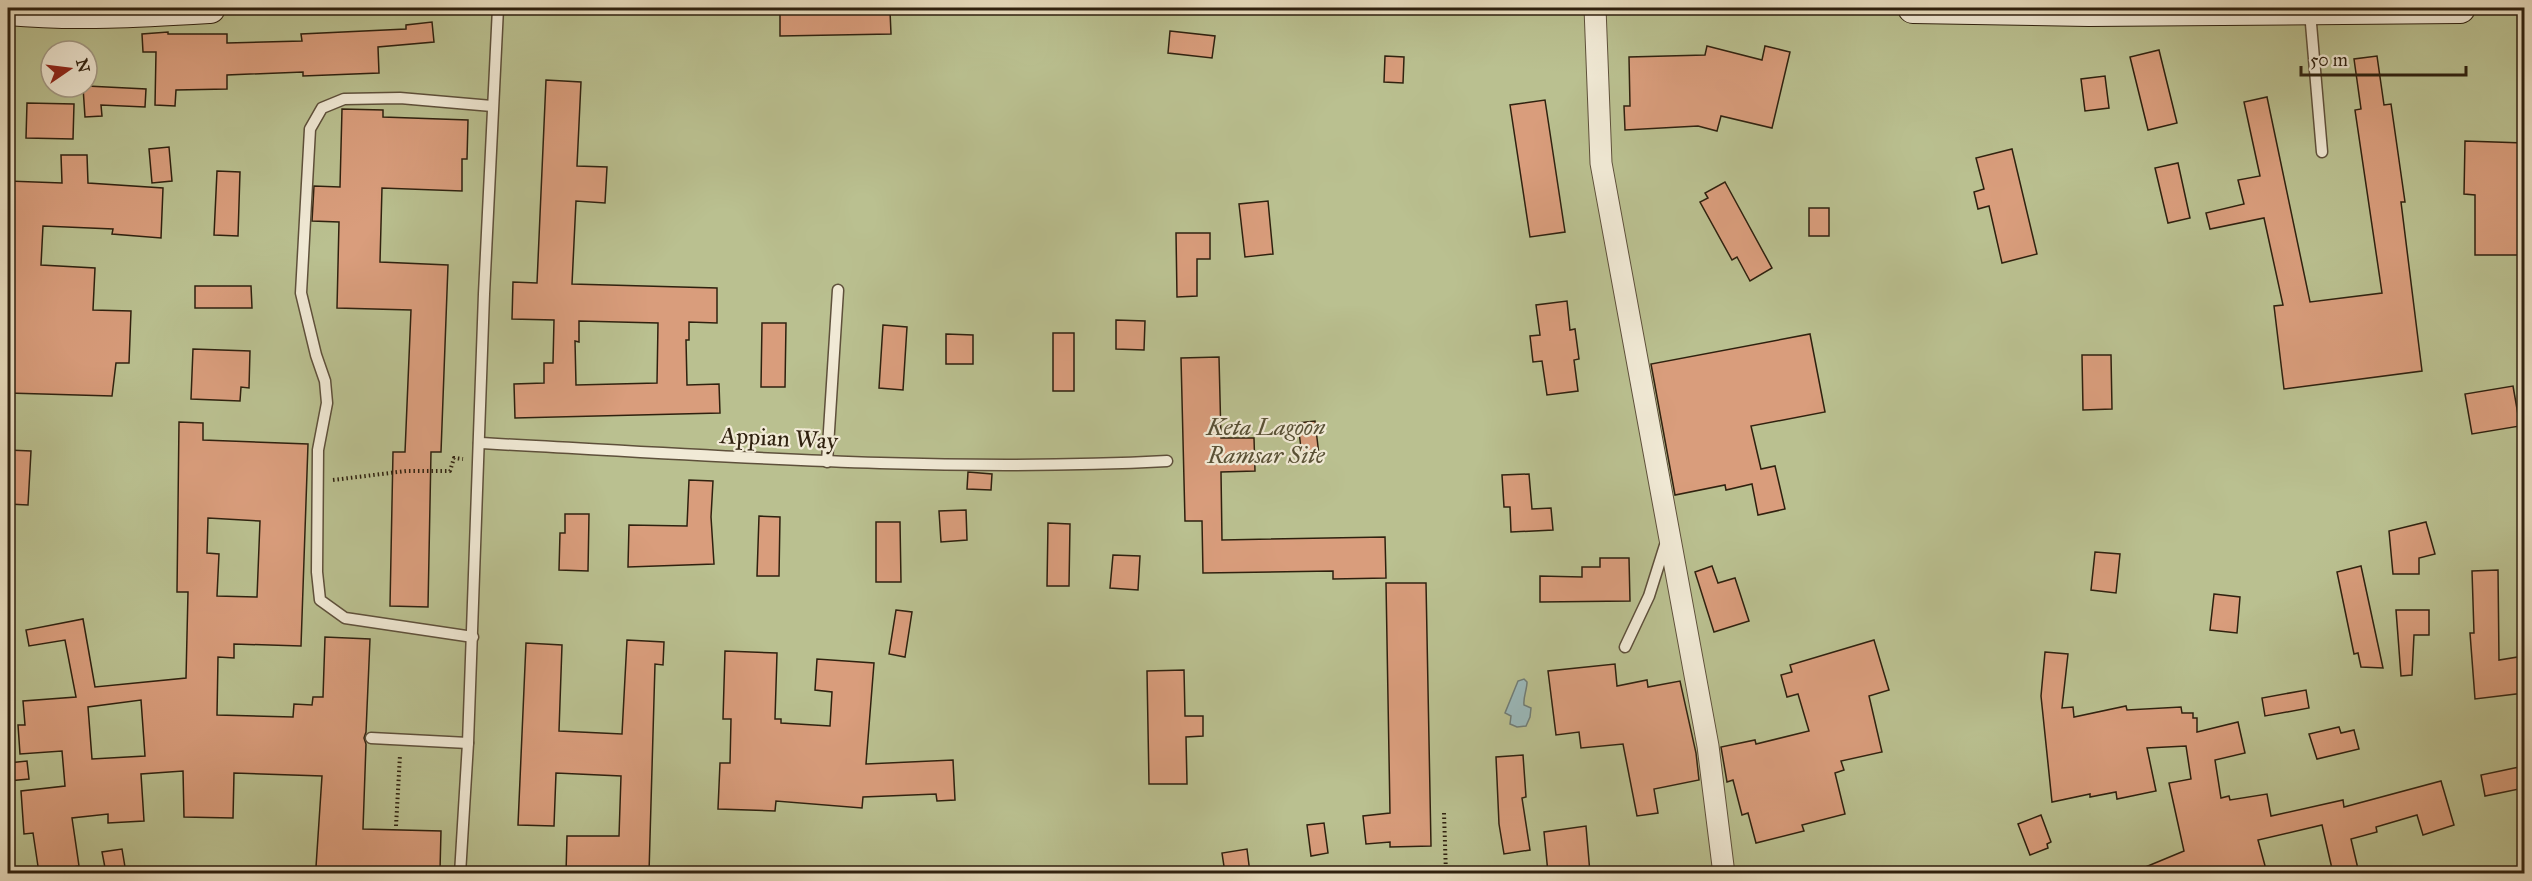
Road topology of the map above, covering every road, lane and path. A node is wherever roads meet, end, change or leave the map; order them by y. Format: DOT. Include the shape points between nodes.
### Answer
graph roads {
  1 [pos="205,8"];
  2 [pos="210,8"];
  3 [pos="498,8"];
  4 [pos="1595,8"];
  5 [pos="1913,8"];
  6 [pos="2310,8"];
  7 [pos="2460,8"];
  8 [pos="2031,9"];
  9 [pos="8,10"];
  10 [pos="492,106"];
  11 [pos="2322,152"];
  12 [pos="838,290"];
  13 [pos="479,443"];
  14 [pos="479,460"];
  15 [pos="1167,461"];
  16 [pos="828,462"];
  17 [pos="318,482"];
  18 [pos="1668,536"];
  19 [pos="473,637"];
  20 [pos="1625,647"];
  21 [pos="371,738"];
  22 [pos="401,739"];
  23 [pos="468,743"];
  24 [pos="1444,813"];
  25 [pos="396,826"];
  26 [pos="460,873"];
  27 [pos="1446,873"];
  28 [pos="1724,873"];
  1 -- 2 [label="main road"];
  1 -- 9 [label="main road" via="52,14"];
  3 -- 10 [label="lane"];
  4 -- 18 [label="street" via="1601,163"];
  5 -- 8 [label="main road"];
  6 -- 7 [label="main road"];
  6 -- 8 [label="main road"];
  6 -- 11 [label="lane"];
  10 -- 13 [label="lane"];
  10 -- 17 [label="lane" via="400,98 344,99 322,108 310,129 301,293 325,381 327,403 318,450"];
  12 -- 16 [label="lane"];
  13 -- 14 [label="lane"];
  13 -- 16 [label="lane, Appian Way"];
  14 -- 17 [label="path" via="454,458 450,471 406,471"];
  14 -- 19 [label="lane"];
  15 -- 16 [label="lane, Appian Way" via="1077,466"];
  17 -- 19 [label="lane" via="320,600 345,618"];
  18 -- 20 [label="lane" via="1649,596"];
  18 -- 28 [label="street" via="1707,746"];
  19 -- 23 [label="lane"];
  21 -- 22 [label="lane"];
  22 -- 23 [label="lane"];
  22 -- 25 [label="path"];
  23 -- 26 [label="lane"];
  24 -- 27 [label="path"];
}
